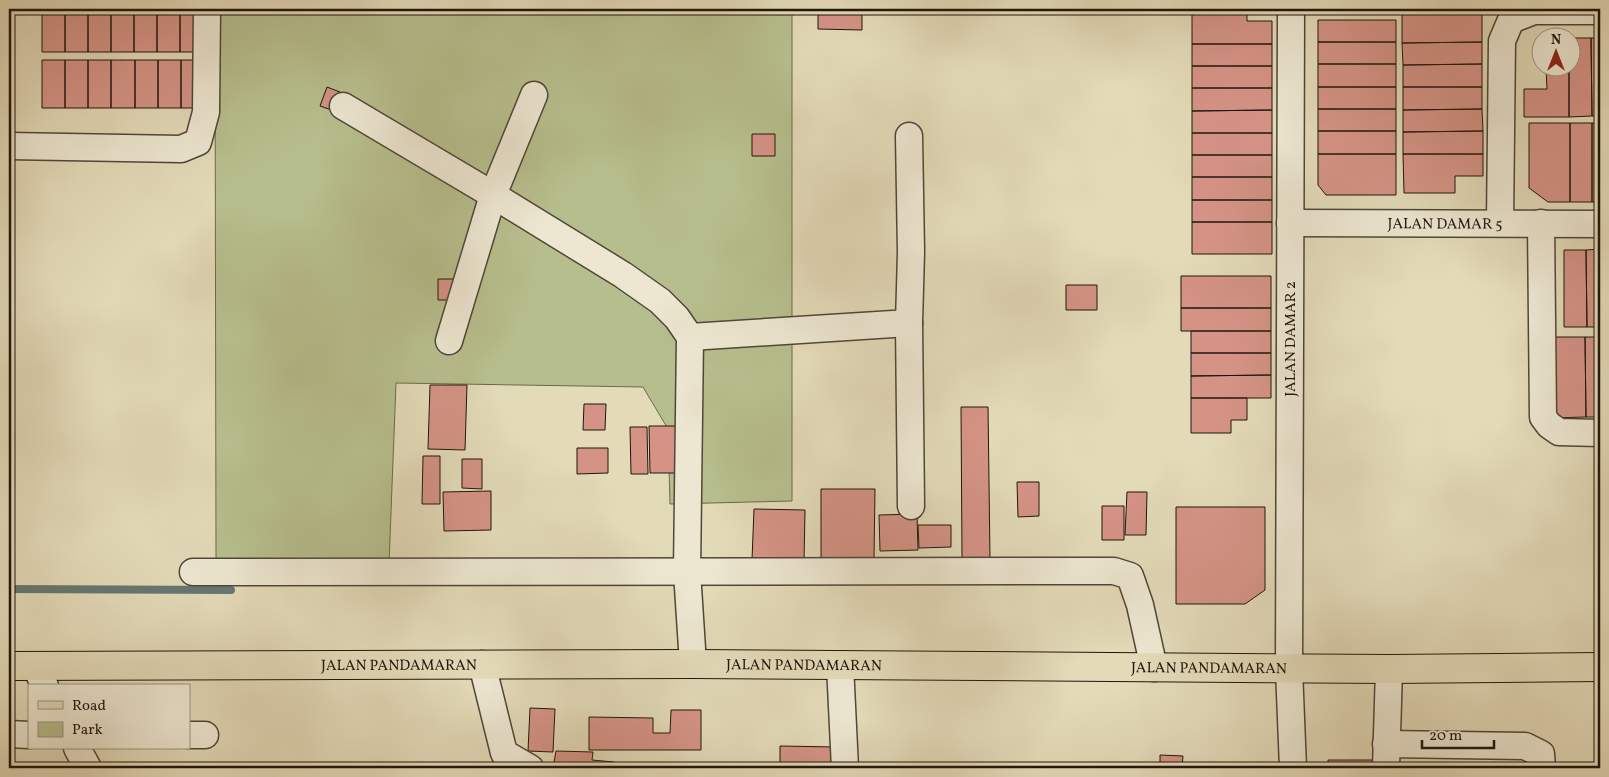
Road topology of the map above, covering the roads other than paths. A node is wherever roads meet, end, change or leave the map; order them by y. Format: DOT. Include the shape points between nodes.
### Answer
graph roads {
  1 [pos="207,9"];
  2 [pos="1291,9"];
  3 [pos="1600,11"];
  4 [pos="534,95"];
  5 [pos="343,106"];
  6 [pos="909,136"];
  7 [pos="9,146"];
  8 [pos="493,195"];
  9 [pos="1290,222"];
  10 [pos="1500,223"];
  11 [pos="1541,223"];
  12 [pos="1600,224"];
  13 [pos="908,322"];
  14 [pos="690,337"];
  15 [pos="449,342"];
  16 [pos="1600,433"];
  17 [pos="911,506"];
  18 [pos="193,572"];
  19 [pos="687,572"];
  20 [pos="482,664"];
  21 [pos="693,664"];
  22 [pos="840,665"];
  23 [pos="1600,667"];
  24 [pos="1154,668"];
  25 [pos="1289,669"];
  26 [pos="1389,669"];
  27 [pos="30,672"];
  28 [pos="9,734"];
  29 [pos="28,734"];
  30 [pos="79,750"];
  31 [pos="1386,756"];
  32 [pos="500,761"];
  33 [pos="88,768"];
  34 [pos="530,768"];
  35 [pos="845,768"];
  36 [pos="1293,768"];
  37 [pos="1542,768"];
  1 -- 7 [label="street" via="206,112 198,142 181,149"];
  2 -- 9 [label="street, JALAN DAMAR 2"];
  3 -- 10 [label="street" via="1534,11 1510,20 1502,41"];
  4 -- 8 [label="street"];
  5 -- 8 [label="street"];
  6 -- 13 [label="street" via="911,252"];
  8 -- 14 [label="street" via="660,301 678,318"];
  8 -- 15 [label="street"];
  9 -- 10 [label="street, JALAN DAMAR 5"];
  9 -- 25 [label="street, JALAN DAMAR 2"];
  10 -- 11 [label="street, JALAN DAMAR 5"];
  11 -- 12 [label="street, JALAN DAMAR 5"];
  11 -- 16 [label="street" via="1543,417 1559,432"];
  13 -- 14 [label="street"];
  13 -- 17 [label="street"];
  14 -- 19 [label="street"];
  18 -- 19 [label="street"];
  19 -- 21 [label="street"];
  19 -- 24 [label="street" via="1114,571 1130,576"];
  20 -- 21 [label="main road, JALAN PANDAMARAN"];
  20 -- 27 [label="main road, JALAN PANDAMARAN"];
  20 -- 32 [label="street"];
  21 -- 22 [label="main road, JALAN PANDAMARAN"];
  22 -- 24 [label="main road, JALAN PANDAMARAN"];
  22 -- 35 [label="street"];
  23 -- 26 [label="main road, JALAN PANDAMARAN"];
  24 -- 25 [label="main road, JALAN PANDAMARAN"];
  25 -- 26 [label="main road, JALAN PANDAMARAN"];
  25 -- 36 [label="street, JALAN DAMAR 2"];
  26 -- 31 [label="street"];
  28 -- 29 [label="street"];
  30 -- 33 [label="street"];
  31 -- 37 [label="street" via="1525,746 1540,754"];
  32 -- 34 [label="street"];
}
